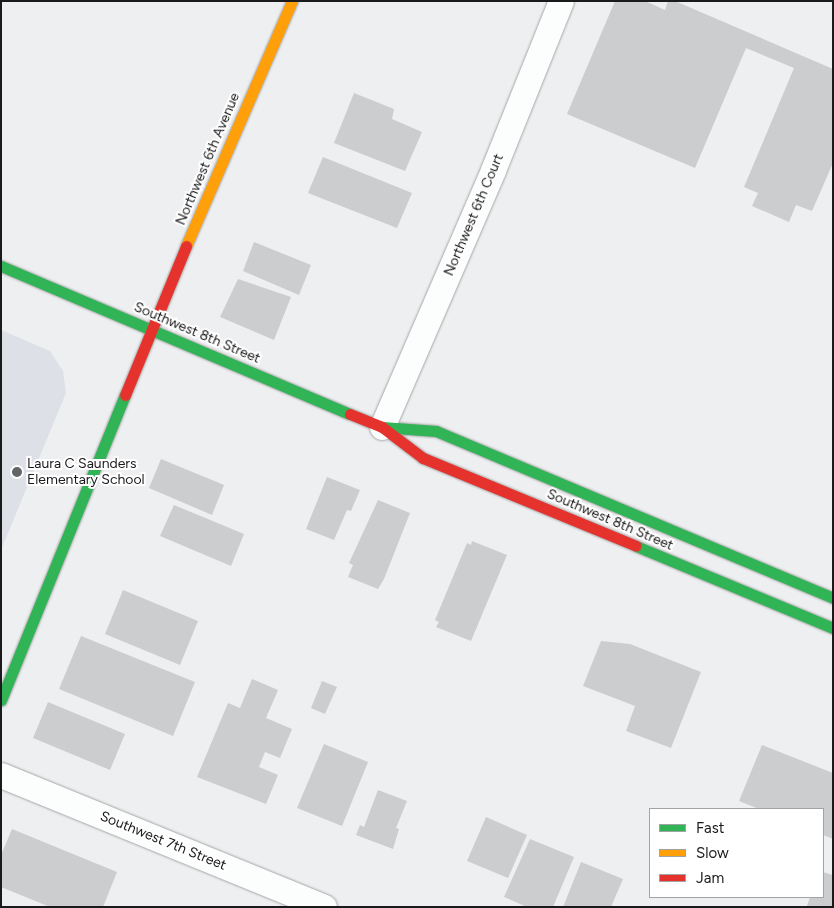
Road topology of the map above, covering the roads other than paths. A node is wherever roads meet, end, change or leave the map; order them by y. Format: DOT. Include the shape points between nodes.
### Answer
graph roads {
  1 [pos="292,1"];
  2 [pos="561,1"];
  3 [pos="1,266"];
  4 [pos="152,330"];
  5 [pos="382,427"];
  6 [pos="833,598"];
  7 [pos="833,628"];
  8 [pos="1,700"];
  9 [pos="1,775"];
  10 [pos="324,907"];
  1 -- 4 [label="street, Northwest 6th Avenue"];
  2 -- 5 [label="street, Northwest 6th Court" via="493,170"];
  3 -- 4 [label="street, Southwest 8th Street"];
  4 -- 5 [label="street, Southwest 8th Street"];
  4 -- 8 [label="street, Northwest 6th Avenue"];
  5 -- 6 [label="street, Southwest 8th Street" via="436,431"];
  5 -- 7 [label="street, Southwest 8th Street" via="424,458"];
  9 -- 10 [label="street, Southwest 7th Street"];
}
